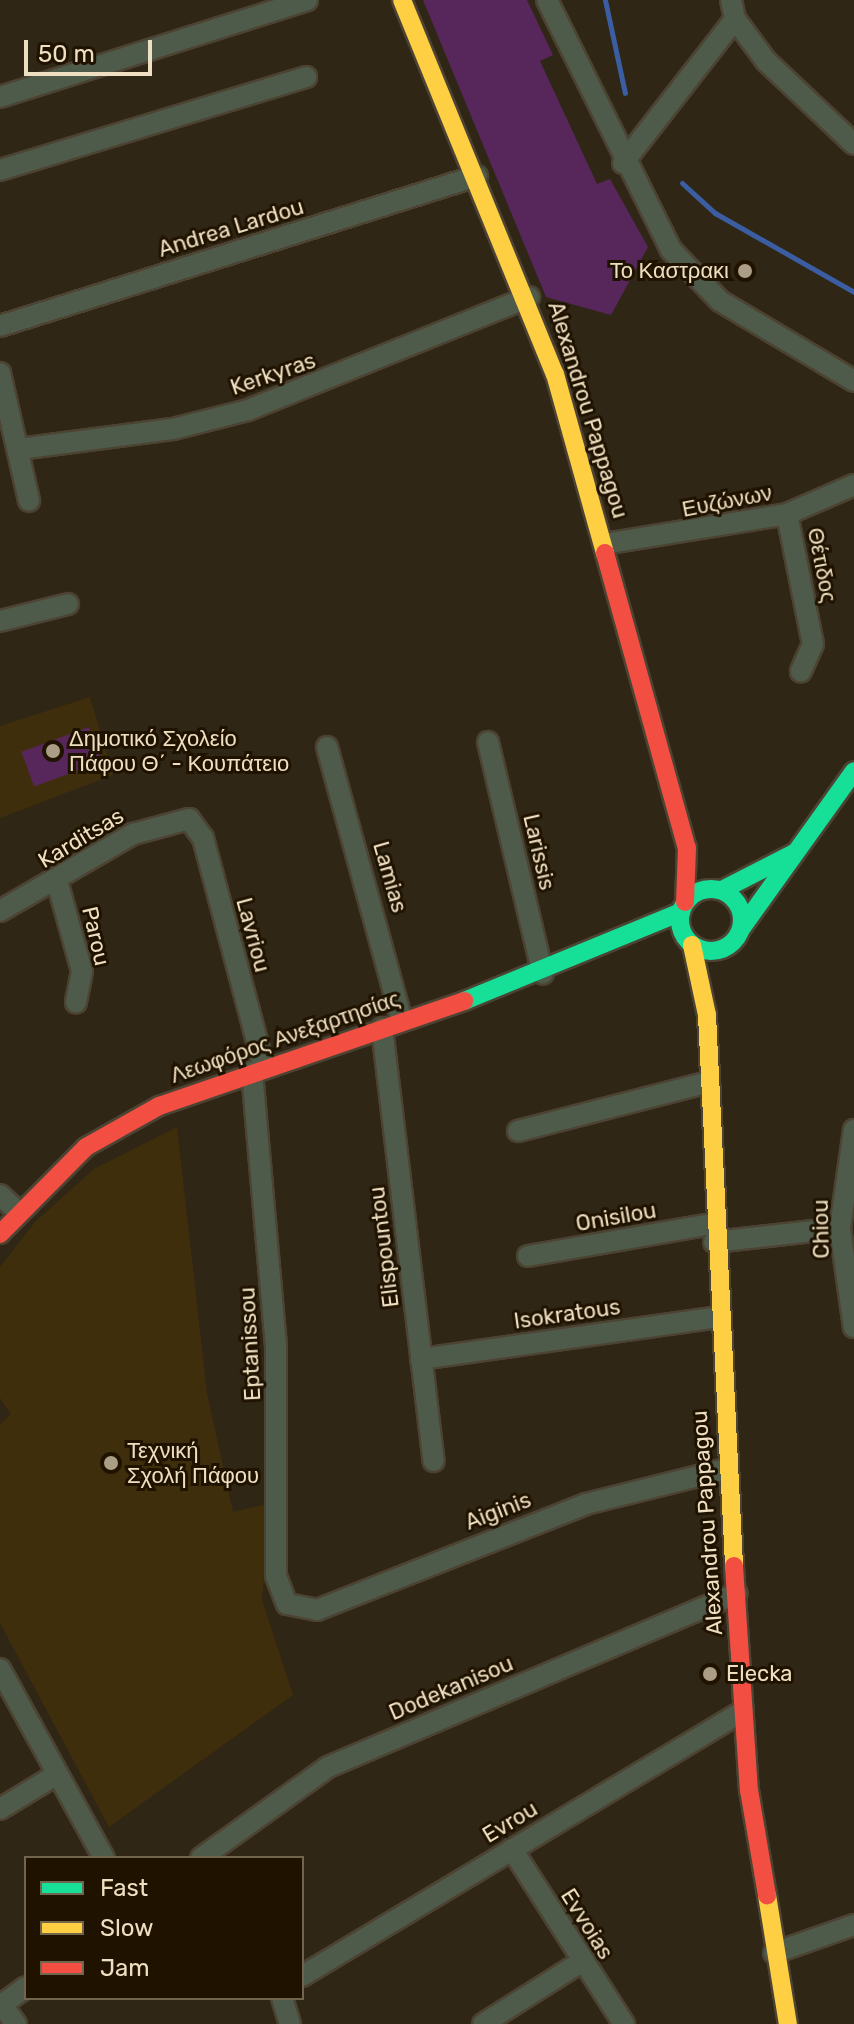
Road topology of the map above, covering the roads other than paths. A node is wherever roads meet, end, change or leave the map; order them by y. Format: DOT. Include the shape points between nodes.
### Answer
graph roads {
  1 [pos="307,0"];
  2 [pos="402,0"];
  3 [pos="547,0"];
  4 [pos="733,9"];
  5 [pos="306,77"];
  6 [pos="0,97"];
  7 [pos="854,144"];
  8 [pos="623,163"];
  9 [pos="0,170"];
  10 [pos="477,176"];
  11 [pos="529,297"];
  12 [pos="0,326"];
  13 [pos="0,373"];
  14 [pos="854,381"];
  15 [pos="19,449"];
  16 [pos="854,485"];
  17 [pos="29,501"];
  18 [pos="787,514"];
  19 [pos="604,544"];
  20 [pos="68,604"];
  21 [pos="0,621"];
  22 [pos="801,671"];
  23 [pos="488,742"];
  24 [pos="327,747"];
  25 [pos="854,771"];
  26 [pos="189,819"];
  27 [pos="687,848"];
  28 [pos="793,853"];
  29 [pos="57,881"];
  30 [pos="719,890"];
  31 [pos="683,907"];
  32 [pos="0,911"];
  33 [pos="736,937"];
  34 [pos="620,943"];
  35 [pos="691,944"];
  36 [pos="543,974"];
  37 [pos="76,1002"];
  38 [pos="707,1015"];
  39 [pos="392,1024"];
  40 [pos="258,1070"];
  41 [pos="709,1082"];
  42 [pos="854,1130"];
  43 [pos="518,1131"];
  44 [pos="0,1195"];
  45 [pos="18,1212"];
  46 [pos="840,1228"];
  47 [pos="713,1233"];
  48 [pos="0,1234"];
  49 [pos="528,1256"];
  50 [pos="719,1317"];
  51 [pos="854,1327"];
  52 [pos="421,1359"];
  53 [pos="434,1461"];
  54 [pos="726,1469"];
  55 [pos="737,1593"];
  56 [pos="293,1608"];
  57 [pos="0,1669"];
  58 [pos="743,1711"];
  59 [pos="56,1775"];
  60 [pos="0,1809"];
  61 [pos="512,1849"];
  62 [pos="103,1856"];
  63 [pos="204,1856"];
  64 [pos="854,1925"];
  65 [pos="774,1953"];
  66 [pos="581,1962"];
  67 [pos="304,1975"];
  68 [pos="24,1989"];
  69 [pos="283,2000"];
  70 [pos="1,2006"];
  71 [pos="16,2024"];
  72 [pos="290,2024"];
  73 [pos="483,2024"];
  74 [pos="624,2024"];
  75 [pos="788,2024"];
  1 -- 6 [label="street"];
  2 -- 10 [label="street, Alexandrou Pappagou"];
  3 -- 8 [label="street"];
  4 -- 7 [label="street" via="797,98"];
  4 -- 8 [label="street"];
  5 -- 9 [label="street"];
  8 -- 14 [label="street" via="671,250 720,301"];
  10 -- 11 [label="street, Alexandrou Pappagou"];
  10 -- 12 [label="street, Andrea Lardou"];
  11 -- 15 [label="street, Kerkyras" via="248,410 173,429"];
  11 -- 19 [label="street, Alexandrou Pappagou"];
  13 -- 15 [label="street"];
  15 -- 17 [label="street"];
  16 -- 18 [label="street, Ευζώνων"];
  18 -- 19 [label="street, Ευζώνων"];
  18 -- 22 [label="street, Θέτιδος" via="813,644"];
  19 -- 27 [label="street, Alexandrou Pappagou"];
  20 -- 21 [label="street"];
  23 -- 36 [label="street, Larissis"];
  24 -- 39 [label="street, Lamias"];
  25 -- 28 [label="street, Alexandrou Pappagou"];
  26 -- 29 [label="street, Karditsas" via="133,834"];
  26 -- 40 [label="street, Lavriou" via="203,838"];
  27 -- 30 [label="street, Alexandrou Pappagou"];
  27 -- 31 [label="street, Alexandrou Pappagou"];
  28 -- 30 [label="street"];
  28 -- 33 [label="street, Alexandrou Pappagou"];
  29 -- 32 [label="street, Karditsas"];
  29 -- 37 [label="street, Parou" via="82,971"];
  30 -- 31 [label="street"];
  30 -- 33 [label="street" via="741,910"];
  31 -- 34 [label="street, Λεωφόρος Ανεξαρτησίας"];
  31 -- 35 [label="street"];
  33 -- 35 [label="street" via="708,952"];
  33 -- 38 [label="street, Alexandrou Pappagou"];
  34 -- 35 [label="street, Λεωφόρος Ανεξαρτησίας"];
  34 -- 36 [label="street, Λεωφόρος Ανεξαρτησίας"];
  35 -- 38 [label="street, Alexandrou Pappagou"];
  36 -- 39 [label="street, Λεωφόρος Ανεξαρτησίας"];
  38 -- 41 [label="street, Alexandrou Pappagou"];
  39 -- 40 [label="street, Λεωφόρος Ανεξαρτησίας"];
  39 -- 52 [label="street, Elispountou"];
  40 -- 45 [label="street, Λεωφόρος Ανεξαρτησίας" via="159,1106 86,1147"];
  40 -- 56 [label="street, Eptanissou" via="276,1345 276,1576"];
  41 -- 43 [label="street"];
  41 -- 47 [label="street, Alexandrou Pappagou"];
  42 -- 46 [label="street, Chiou"];
  44 -- 45 [label="street"];
  45 -- 48 [label="street, Λεωφόρος Ανεξαρτησίας"];
  46 -- 47 [label="street, Onisilou"];
  46 -- 51 [label="street, Chiou"];
  47 -- 49 [label="street, Onisilou"];
  47 -- 50 [label="street, Alexandrou Pappagou"];
  50 -- 52 [label="street, Isokratous"];
  50 -- 54 [label="street, Alexandrou Pappagou"];
  52 -- 53 [label="street, Elispountou"];
  54 -- 55 [label="street, Alexandrou Pappagou"];
  54 -- 56 [label="street, Aiginis" via="586,1504 317,1610"];
  55 -- 58 [label="street, Alexandrou Pappagou"];
  55 -- 63 [label="street, Dodekanisou" via="328,1767"];
  57 -- 59 [label="street"];
  58 -- 61 [label="street, Evrou"];
  58 -- 65 [label="street, Alexandrou Pappagou" via="754,1847"];
  59 -- 60 [label="street"];
  59 -- 62 [label="street"];
  61 -- 66 [label="street, Evvoias"];
  61 -- 67 [label="street, Evrou"];
  64 -- 65 [label="street"];
  65 -- 75 [label="street, Alexandrou Pappagou"];
  66 -- 73 [label="street"];
  66 -- 74 [label="street, Evvoias"];
  68 -- 70 [label="street"];
  69 -- 72 [label="street"];
  70 -- 71 [label="street"];
}
